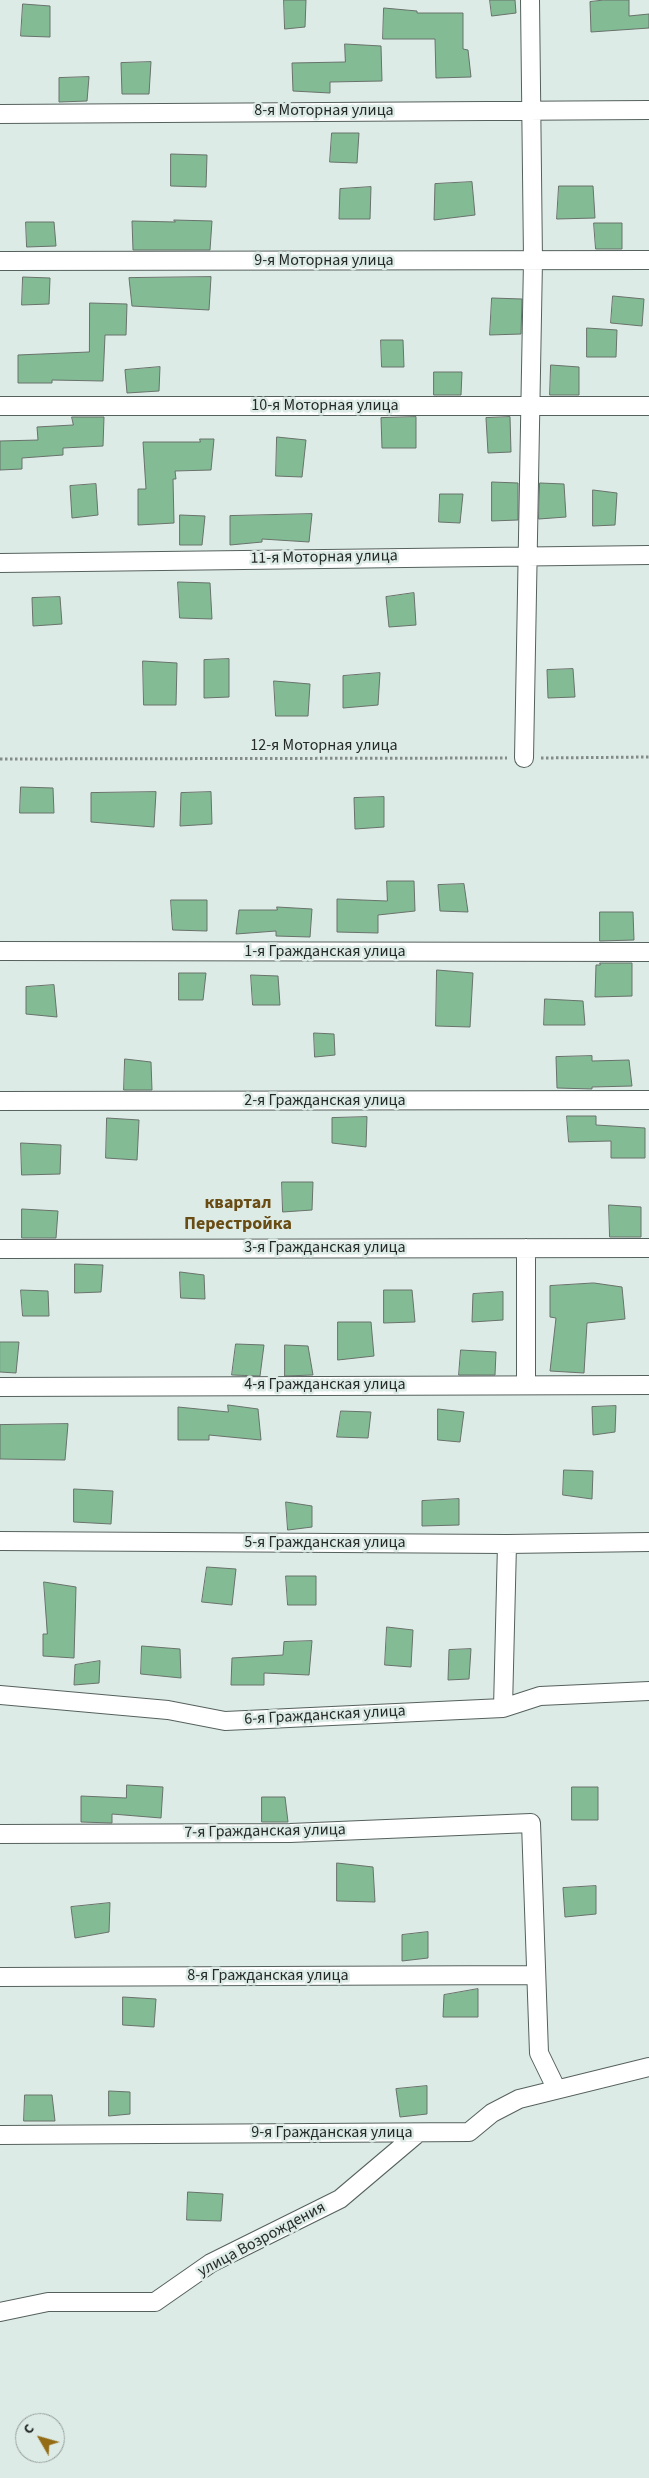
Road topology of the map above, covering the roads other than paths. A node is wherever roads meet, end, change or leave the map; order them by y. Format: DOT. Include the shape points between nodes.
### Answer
graph roads {
  1 [pos="530,0"];
  2 [pos="531,110"];
  3 [pos="649,110"];
  4 [pos="0,114"];
  5 [pos="533,260"];
  6 [pos="649,260"];
  7 [pos="0,261"];
  8 [pos="0,406"];
  9 [pos="531,406"];
  10 [pos="649,406"];
  11 [pos="528,554"];
  12 [pos="649,555"];
  13 [pos="0,563"];
  14 [pos="524,758"];
  15 [pos="0,951"];
  16 [pos="649,952"];
  17 [pos="649,1100"];
  18 [pos="0,1101"];
  19 [pos="0,1248"];
  20 [pos="526,1248"];
  21 [pos="649,1248"];
  22 [pos="526,1384"];
  23 [pos="649,1385"];
  24 [pos="0,1387"];
  25 [pos="0,1541"];
  26 [pos="649,1542"];
  27 [pos="507,1544"];
  28 [pos="649,1690"];
  29 [pos="0,1695"];
  30 [pos="503,1708"];
  31 [pos="0,1834"];
  32 [pos="536,1975"];
  33 [pos="0,1977"];
  34 [pos="649,2067"];
  35 [pos="556,2088"];
  36 [pos="418,2133"];
  37 [pos="0,2135"];
  38 [pos="0,2312"];
  1 -- 2 [label="street"];
  2 -- 3 [label="street, 8-я Моторная улица"];
  2 -- 4 [label="street, 8-я Моторная улица"];
  2 -- 5 [label="street"];
  5 -- 6 [label="street, 9-я Моторная улица"];
  5 -- 7 [label="street, 9-я Моторная улица"];
  5 -- 9 [label="street"];
  8 -- 9 [label="street, 10-я Моторная улица"];
  9 -- 10 [label="street, 10-я Моторная улица"];
  9 -- 11 [label="street"];
  11 -- 12 [label="street, 11-я Моторная улица"];
  11 -- 13 [label="street, 11-я Моторная улица"];
  11 -- 14 [label="street"];
  15 -- 16 [label="street, 1-я Гражданская улица"];
  17 -- 18 [label="street, 2-я Гражданская улица"];
  19 -- 20 [label="street, 3-я Гражданская улица"];
  20 -- 21 [label="street, 3-я Гражданская улица"];
  20 -- 22 [label="street"];
  22 -- 23 [label="street, 4-я Гражданская улица"];
  22 -- 24 [label="street, 4-я Гражданская улица"];
  25 -- 27 [label="street, 5-я Гражданская улица"];
  26 -- 27 [label="street, 5-я Гражданская улица"];
  27 -- 30 [label="street"];
  28 -- 30 [label="street, 6-я Гражданская улица" via="540,1696"];
  29 -- 30 [label="street, 6-я Гражданская улица" via="168,1710 225,1720"];
  31 -- 32 [label="street, 7-я Гражданская улица" via="290,1833 530,1824"];
  32 -- 33 [label="street, 8-я Гражданская улица"];
  32 -- 35 [label="street" via="539,2053"];
  34 -- 35 [label="street, 9-я Гражданская улица"];
  35 -- 36 [label="street, 9-я Гражданская улица" via="519,2099 492,2113 469,2132"];
  36 -- 37 [label="street, 9-я Гражданская улица"];
  36 -- 38 [label="street, улица Возрождения" via="340,2199 211,2263 155,2302 48,2302"];
}
